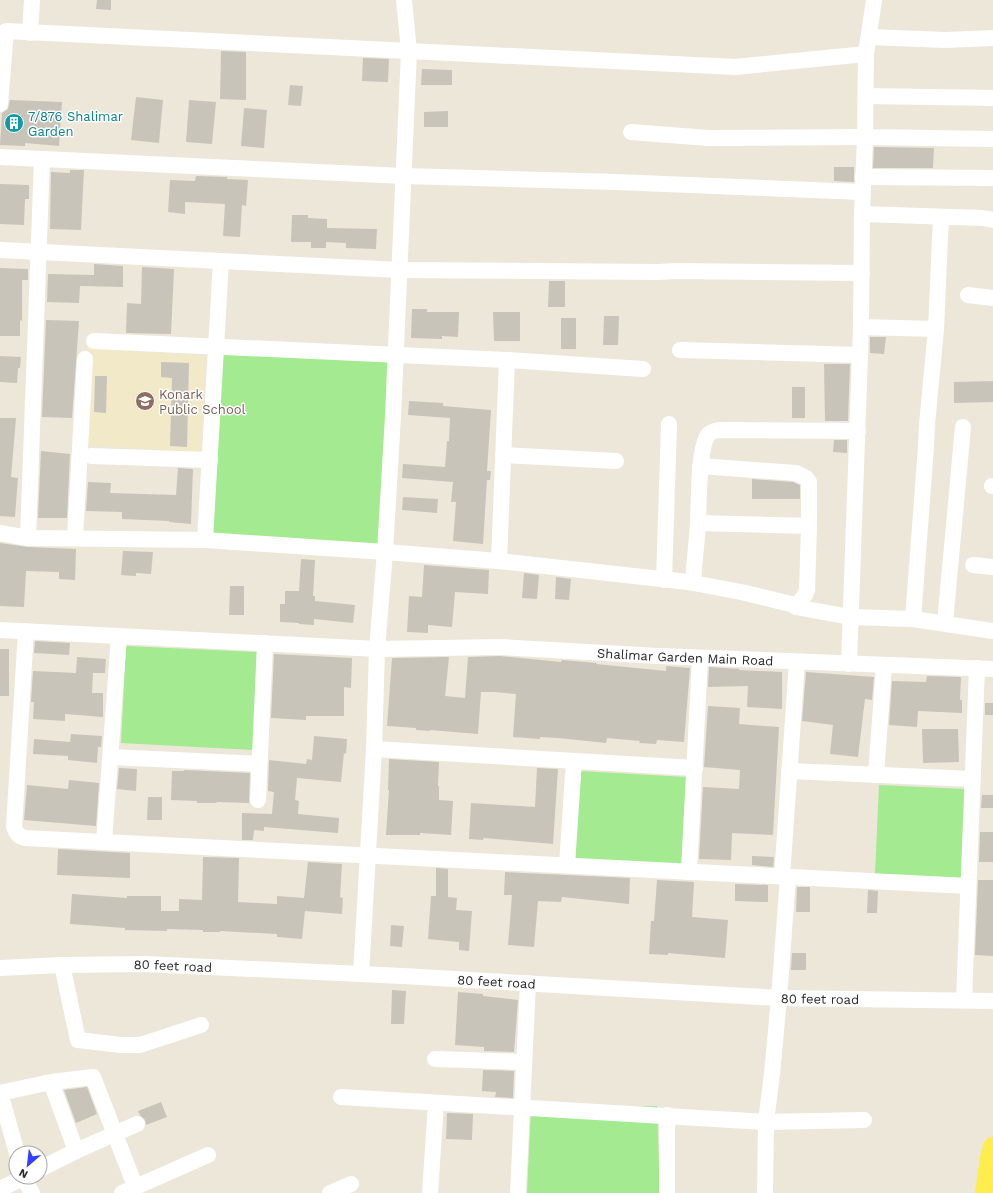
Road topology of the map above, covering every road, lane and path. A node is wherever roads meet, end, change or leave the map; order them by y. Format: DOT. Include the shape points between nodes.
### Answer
graph roads {
  1 [pos="32,0"];
  2 [pos="404,0"];
  3 [pos="874,0"];
  4 [pos="30,33"];
  5 [pos="869,37"];
  6 [pos="993,38"];
  7 [pos="409,51"];
  8 [pos="866,54"];
  9 [pos="866,96"];
  10 [pos="993,98"];
  11 [pos="0,104"];
  12 [pos="631,132"];
  13 [pos="865,137"];
  14 [pos="993,139"];
  15 [pos="0,157"];
  16 [pos="42,159"];
  17 [pos="404,176"];
  18 [pos="993,178"];
  19 [pos="863,184"];
  20 [pos="862,214"];
  21 [pos="941,217"];
  22 [pos="993,220"];
  23 [pos="1,250"];
  24 [pos="39,252"];
  25 [pos="221,261"];
  26 [pos="399,270"];
  27 [pos="862,273"];
  28 [pos="968,295"];
  29 [pos="993,298"];
  30 [pos="861,327"];
  31 [pos="936,329"];
  32 [pos="94,341"];
  33 [pos="216,347"];
  34 [pos="680,350"];
  35 [pos="395,355"];
  36 [pos="860,355"];
  37 [pos="86,359"];
  38 [pos="507,360"];
  39 [pos="642,369"];
  40 [pos="669,424"];
  41 [pos="963,427"];
  42 [pos="858,431"];
  43 [pos="503,455"];
  44 [pos="91,456"];
  45 [pos="210,460"];
  46 [pos="616,461"];
  47 [pos="700,466"];
  48 [pos="698,523"];
  49 [pos="809,526"];
  50 [pos="0,533"];
  51 [pos="28,538"];
  52 [pos="75,538"];
  53 [pos="205,540"];
  54 [pos="385,552"];
  55 [pos="499,561"];
  56 [pos="973,565"];
  57 [pos="993,567"];
  58 [pos="664,580"];
  59 [pos="693,583"];
  60 [pos="796,607"];
  61 [pos="850,617"];
  62 [pos="913,619"];
  63 [pos="945,623"];
  64 [pos="0,630"];
  65 [pos="993,631"];
  66 [pos="26,632"];
  67 [pos="119,636"];
  68 [pos="265,643"];
  69 [pos="377,649"];
  70 [pos="700,658"];
  71 [pos="797,662"];
  72 [pos="849,664"];
  73 [pos="884,664"];
  74 [pos="985,668"];
  75 [pos="374,749"];
  76 [pos="111,757"];
  77 [pos="574,760"];
  78 [pos="259,764"];
  79 [pos="695,768"];
  80 [pos="789,771"];
  81 [pos="876,775"];
  82 [pos="973,779"];
  83 [pos="258,800"];
  84 [pos="104,842"];
  85 [pos="368,855"];
  86 [pos="567,865"];
  87 [pos="689,872"];
  88 [pos="785,877"];
  89 [pos="968,886"];
  90 [pos="62,965"];
  91 [pos="0,968"];
  92 [pos="361,974"];
  93 [pos="528,983"];
  94 [pos="779,998"];
  95 [pos="964,1000"];
  96 [pos="993,1001"];
  97 [pos="202,1025"];
  98 [pos="435,1059"];
  99 [pos="524,1062"];
  100 [pos="51,1082"];
  101 [pos="341,1098"];
  102 [pos="436,1103"];
  103 [pos="522,1107"];
  104 [pos="667,1115"];
  105 [pos="864,1120"];
  106 [pos="766,1122"];
  107 [pos="137,1124"];
  108 [pos="115,1134"];
  109 [pos="10,1145"];
  110 [pos="993,1147"];
  111 [pos="76,1150"];
  112 [pos="208,1155"];
  113 [pos="48,1165"];
  114 [pos="351,1184"];
  115 [pos="9,1185"];
  116 [pos="0,1190"];
  117 [pos="128,1190"];
  118 [pos="330,1193"];
  119 [pos="430,1193"];
  120 [pos="518,1193"];
  121 [pos="667,1193"];
  122 [pos="765,1193"];
  123 [pos="985,1193"];
  1 -- 4 [label="street"];
  2 -- 7 [label="street"];
  3 -- 5 [label="street"];
  4 -- 7 [label="street"];
  4 -- 11 [label="street" via="6,32"];
  5 -- 6 [label="street" via="946,40"];
  5 -- 8 [label="street"];
  7 -- 8 [label="street" via="735,67"];
  7 -- 17 [label="street"];
  8 -- 9 [label="street"];
  9 -- 10 [label="street"];
  9 -- 13 [label="street"];
  12 -- 13 [label="street" via="708,138"];
  13 -- 14 [label="street"];
  13 -- 19 [label="street"];
  15 -- 16 [label="street"];
  16 -- 17 [label="street"];
  16 -- 24 [label="street"];
  17 -- 19 [label="street" via="608,182"];
  17 -- 26 [label="street"];
  18 -- 19 [label="street"];
  19 -- 20 [label="street"];
  20 -- 21 [label="street"];
  20 -- 27 [label="street"];
  21 -- 22 [label="street"];
  21 -- 31 [label="street"];
  23 -- 24 [label="street"];
  24 -- 25 [label="street"];
  24 -- 51 [label="street"];
  25 -- 26 [label="street"];
  25 -- 33 [label="street"];
  26 -- 27 [label="street"];
  26 -- 35 [label="street"];
  27 -- 30 [label="street"];
  28 -- 29 [label="street"];
  30 -- 31 [label="street"];
  30 -- 36 [label="street"];
  31 -- 62 [label="street"];
  32 -- 33 [label="street"];
  33 -- 35 [label="street"];
  33 -- 45 [label="street"];
  34 -- 36 [label="street"];
  35 -- 38 [label="street"];
  35 -- 54 [label="street"];
  36 -- 42 [label="street"];
  37 -- 52 [label="street"];
  38 -- 39 [label="street"];
  38 -- 43 [label="street"];
  40 -- 58 [label="street"];
  41 -- 63 [label="street"];
  42 -- 47 [label="street" via="712,431 705,441"];
  42 -- 61 [label="street"];
  43 -- 46 [label="street"];
  43 -- 55 [label="street"];
  44 -- 45 [label="street"];
  45 -- 53 [label="street"];
  47 -- 48 [label="street"];
  47 -- 49 [label="street" via="796,473 806,478 809,482"];
  48 -- 49 [label="street"];
  48 -- 59 [label="street"];
  49 -- 60 [label="street" via="806,590"];
  50 -- 51 [label="street"];
  51 -- 52 [label="street"];
  52 -- 53 [label="street"];
  53 -- 54 [label="street"];
  54 -- 55 [label="street"];
  54 -- 69 [label="street"];
  55 -- 58 [label="street"];
  56 -- 57 [label="street"];
  58 -- 59 [label="street"];
  59 -- 60 [label="street" via="741,592"];
  60 -- 61 [label="street"];
  61 -- 62 [label="street"];
  61 -- 72 [label="street"];
  62 -- 63 [label="street"];
  63 -- 65 [label="street"];
  64 -- 66 [label="street, Shalimar Garden Main Road"];
  66 -- 67 [label="street, Shalimar Garden Main Road"];
  66 -- 84 [label="street" via="15,831 24,838"];
  67 -- 68 [label="street, Shalimar Garden Main Road"];
  67 -- 76 [label="street"];
  68 -- 69 [label="street, Shalimar Garden Main Road"];
  68 -- 78 [label="street"];
  69 -- 70 [label="street, Shalimar Garden Main Road" via="500,647"];
  69 -- 75 [label="street"];
  70 -- 71 [label="street, Shalimar Garden Main Road"];
  70 -- 79 [label="street"];
  71 -- 72 [label="street, Shalimar Garden Main Road"];
  71 -- 80 [label="street"];
  72 -- 73 [label="street, Shalimar Garden Main Road"];
  73 -- 74 [label="street, Shalimar Garden Main Road"];
  73 -- 81 [label="street"];
  74 -- 82 [label="street"];
  75 -- 77 [label="street"];
  75 -- 85 [label="street"];
  76 -- 78 [label="street"];
  76 -- 84 [label="street"];
  77 -- 79 [label="street"];
  77 -- 86 [label="street"];
  78 -- 83 [label="street"];
  79 -- 87 [label="street"];
  80 -- 81 [label="street"];
  80 -- 88 [label="street"];
  81 -- 82 [label="street"];
  82 -- 89 [label="street"];
  84 -- 85 [label="street"];
  85 -- 86 [label="street"];
  85 -- 92 [label="street"];
  86 -- 87 [label="street"];
  87 -- 88 [label="street"];
  88 -- 89 [label="street"];
  88 -- 94 [label="street"];
  89 -- 95 [label="street"];
  90 -- 91 [label="street, 80 feet road"];
  90 -- 92 [label="street, 80 feet road" via="145,964"];
  90 -- 97 [label="street" via="78,1040 140,1045"];
  92 -- 93 [label="street, 80 feet road"];
  93 -- 94 [label="street, 80 feet road"];
  93 -- 99 [label="street"];
  94 -- 95 [label="street, 80 feet road"];
  94 -- 106 [label="street"];
  95 -- 96 [label="street, 80 feet road"];
  98 -- 99 [label="street"];
  99 -- 103 [label="street"];
  100 -- 108 [label="street" via="93,1077"];
  100 -- 109 [label="street" via="0,1093"];
  100 -- 111 [label="street"];
  101 -- 102 [label="street"];
  102 -- 103 [label="street"];
  102 -- 119 [label="street"];
  103 -- 104 [label="street"];
  103 -- 120 [label="street"];
  104 -- 106 [label="street"];
  104 -- 121 [label="street"];
  105 -- 106 [label="street"];
  106 -- 122 [label="street"];
  107 -- 108 [label="street"];
  108 -- 111 [label="street"];
  108 -- 117 [label="street"];
  110 -- 123 [label="main road"];
  111 -- 113 [label="street"];
  112 -- 117 [label="street"];
  114 -- 118 [label="street"];
  115 -- 116 [label="street"];
}
